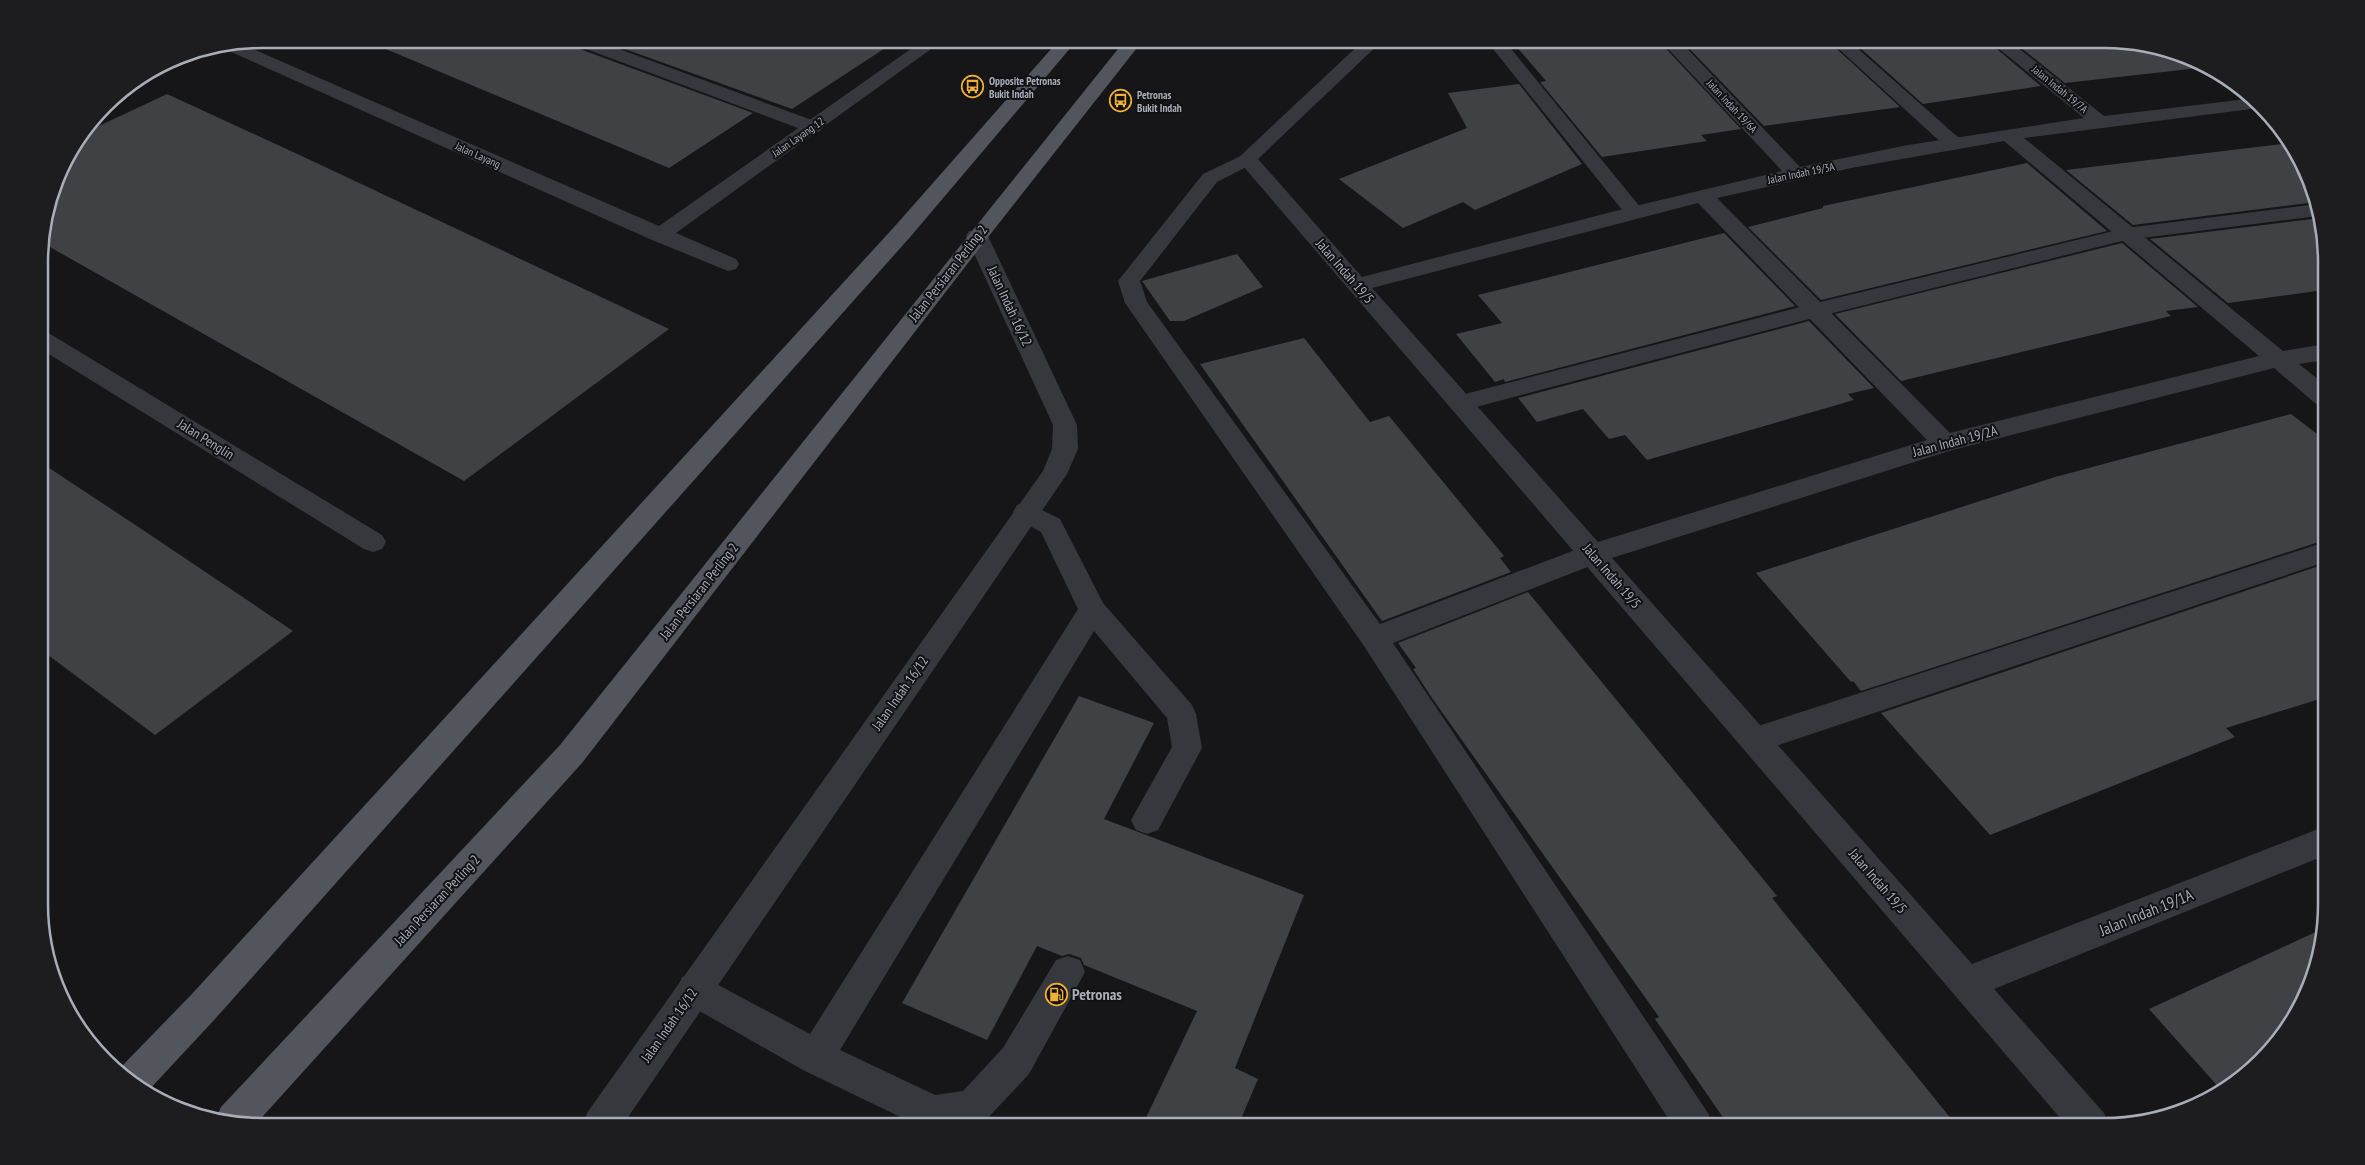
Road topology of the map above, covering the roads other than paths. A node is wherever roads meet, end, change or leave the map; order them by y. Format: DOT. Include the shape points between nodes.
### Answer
graph roads {
  1 [pos="600,48"];
  2 [pos="924,48"];
  3 [pos="1061,48"];
  4 [pos="1128,48"];
  5 [pos="1365,48"];
  6 [pos="1501,48"];
  7 [pos="1676,48"];
  8 [pos="1847,48"];
  9 [pos="2007,48"];
  10 [pos="237,49"];
  11 [pos="2249,104"];
  12 [pos="2099,121"];
  13 [pos="813,127"];
  14 [pos="2008,135"];
  15 [pos="1953,144"];
  16 [pos="1247,159"];
  17 [pos="1795,174"];
  18 [pos="1703,196"];
  19 [pos="2311,211"];
  20 [pos="1634,212"];
  21 [pos="2126,234"];
  22 [pos="660,235"];
  23 [pos="977,236"];
  24 [pos="728,264"];
  25 [pos="1358,285"];
  26 [pos="1816,310"];
  27 [pos="48,342"];
  28 [pos="2318,353"];
  29 [pos="2278,359"];
  30 [pos="2318,392"];
  31 [pos="1461,403"];
  32 [pos="1945,443"];
  33 [pos="1026,512"];
  34 [pos="373,542"];
  35 [pos="1592,554"];
  36 [pos="2318,554"];
  37 [pos="1092,610"];
  38 [pos="1374,638"];
  39 [pos="1755,740"];
  40 [pos="1147,820"];
  41 [pos="2318,843"];
  42 [pos="1068,972"];
  43 [pos="1967,983"];
  44 [pos="694,989"];
  45 [pos="816,1057"];
  46 [pos="136,1077"];
  47 [pos="237,1116"];
  48 [pos="605,1118"];
  49 [pos="1690,1118"];
  50 [pos="2084,1118"];
  1 -- 13 [label="street"];
  2 -- 13 [label="street, Jalan Layang 12"];
  3 -- 46 [label="main road" via="870,268 203,1007"];
  4 -- 23 [label="main road, Jalan Persiaran Perling 2"];
  5 -- 16 [label="street"];
  6 -- 20 [label="street"];
  7 -- 17 [label="street, Jalan Indah 19/6A"];
  8 -- 15 [label="street"];
  9 -- 12 [label="street, Jalan Indah 19/7A"];
  10 -- 22 [label="street, Jalan Layang"];
  11 -- 12 [label="street, Jalan Indah 19/3A"];
  12 -- 14 [label="street, Jalan Indah 19/3A"];
  13 -- 22 [label="street, Jalan Layang 12"];
  14 -- 15 [label="street, Jalan Indah 19/3A"];
  14 -- 21 [label="street"];
  15 -- 17 [label="street, Jalan Indah 19/3A"];
  16 -- 25 [label="street, Jalan Indah 19/5"];
  16 -- 38 [label="street" via="1210,178 1129,281 1136,303"];
  17 -- 18 [label="street, Jalan Indah 19/3A"];
  18 -- 20 [label="street, Jalan Indah 19/3A"];
  18 -- 26 [label="street"];
  19 -- 21 [label="street"];
  20 -- 25 [label="street, Jalan Indah 19/3A"];
  21 -- 26 [label="street"];
  21 -- 29 [label="street"];
  22 -- 24 [label="street, Jalan Layang"];
  23 -- 33 [label="street, Jalan Indah 16/12" via="1065,425 1065,449 1054,474"];
  23 -- 47 [label="main road, Jalan Persiaran Perling 2" via="571,754"];
  25 -- 31 [label="street, Jalan Indah 19/5"];
  26 -- 31 [label="street"];
  26 -- 32 [label="street"];
  27 -- 34 [label="street, Jalan Penglin"];
  28 -- 29 [label="street, Jalan Indah 19/2A"];
  29 -- 30 [label="street"];
  29 -- 32 [label="street, Jalan Indah 19/2A"];
  31 -- 35 [label="street, Jalan Indah 19/5"];
  32 -- 35 [label="street, Jalan Indah 19/2A"];
  33 -- 37 [label="street" via="1051,526"];
  33 -- 44 [label="street, Jalan Indah 16/12"];
  35 -- 38 [label="street, Jalan Indah 19/2A"];
  35 -- 39 [label="street, Jalan Indah 19/5"];
  36 -- 39 [label="street"];
  37 -- 40 [label="street" via="1181,714 1187,748"];
  37 -- 45 [label="street"];
  38 -- 49 [label="street"];
  39 -- 43 [label="street, Jalan Indah 19/5"];
  41 -- 43 [label="street, Jalan Indah 19/1A"];
  42 -- 45 [label="street" via="1016,1061 972,1108 934,1114"];
  43 -- 50 [label="street, Jalan Indah 19/5"];
  44 -- 45 [label="street"];
  44 -- 48 [label="street, Jalan Indah 16/12"];
}
